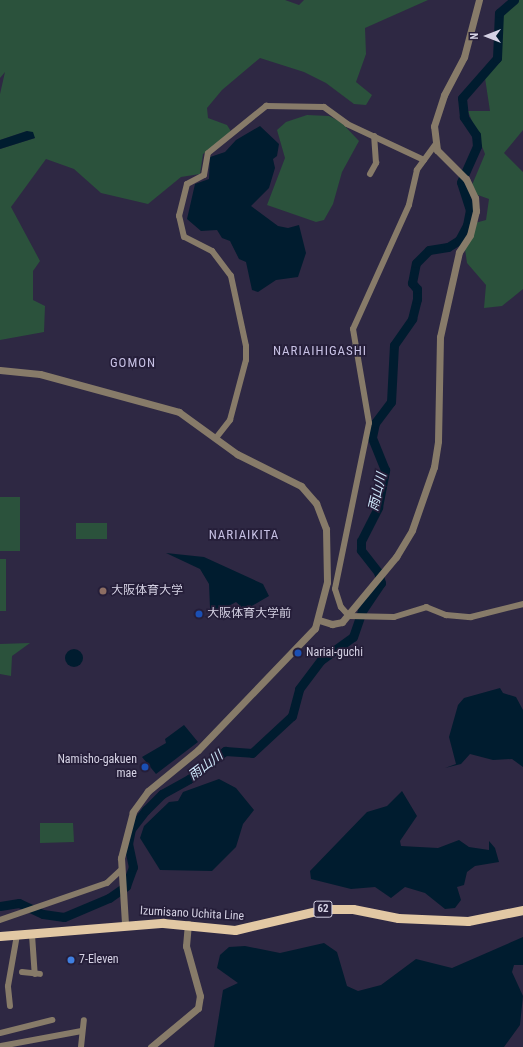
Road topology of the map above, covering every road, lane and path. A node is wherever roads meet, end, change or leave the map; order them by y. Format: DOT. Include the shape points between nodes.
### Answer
graph roads {
  1 [pos="479,0"];
  2 [pos="374,136"];
  3 [pos="435,145"];
  4 [pos="424,160"];
  5 [pos="370,174"];
  6 [pos="0,370"];
  7 [pos="216,438"];
  8 [pos="523,604"];
  9 [pos="349,616"];
  10 [pos="319,620"];
  11 [pos="120,871"];
  12 [pos="523,910"];
  13 [pos="0,920"];
  14 [pos="125,920"];
  15 [pos="188,924"];
  16 [pos="17,935"];
  17 [pos="32,935"];
  18 [pos="0,936"];
  19 [pos="22,972"];
  20 [pos="10,1006"];
  21 [pos="52,1020"];
  22 [pos="84,1020"];
  23 [pos="82,1032"];
  24 [pos="0,1033"];
  25 [pos="1,1045"];
  26 [pos="21,1045"];
  27 [pos="81,1047"];
  28 [pos="151,1047"];
  1 -- 3 [label="street" via="464,57 437,112"];
  2 -- 4 [label="street"];
  2 -- 5 [label="street" via="376,163"];
  2 -- 7 [label="street" via="347,124 324,107 266,106 208,153 204,174 187,184 179,216 184,237 204,245 225,266 237,291 244,332 246,360 230,420"];
  3 -- 4 [label="street"];
  3 -- 9 [label="street" via="470,186 476,211 470,235 459,252 440,337 437,454 406,543"];
  4 -- 9 [label="street" via="417,170 409,205 353,329 369,415 335,580 336,597"];
  6 -- 7 [label="street" via="38,374 167,408 195,421"];
  7 -- 10 [label="street" via="237,454 301,486 316,503 326,530 329,554"];
  8 -- 9 [label="street" via="471,617 446,615 426,607 394,617"];
  9 -- 10 [label="street" via="338,624"];
  10 -- 11 [label="street" via="219,729 148,791 125,833"];
  11 -- 13 [label="street" via="107,883"];
  11 -- 14 [label="street"];
  12 -- 15 [label="main road, Izumisano Uchita Line / 62" via="468,921 398,918 353,910 325,909 250,929"];
  14 -- 15 [label="main road, Izumisano Uchita Line / 62"];
  14 -- 17 [label="main road, Izumisano Uchita Line / 62"];
  15 -- 28 [label="street" via="186,946 200,996 198,1008"];
  16 -- 17 [label="main road, Izumisano Uchita Line / 62"];
  16 -- 18 [label="main road, Izumisano Uchita Line / 62"];
  16 -- 20 [label="street" via="8,986"];
  17 -- 19 [label="street" via="37,974"];
  21 -- 24 [label="street"];
  22 -- 23 [label="street"];
  23 -- 26 [label="street"];
  23 -- 27 [label="street"];
  25 -- 26 [label="street"];
}
